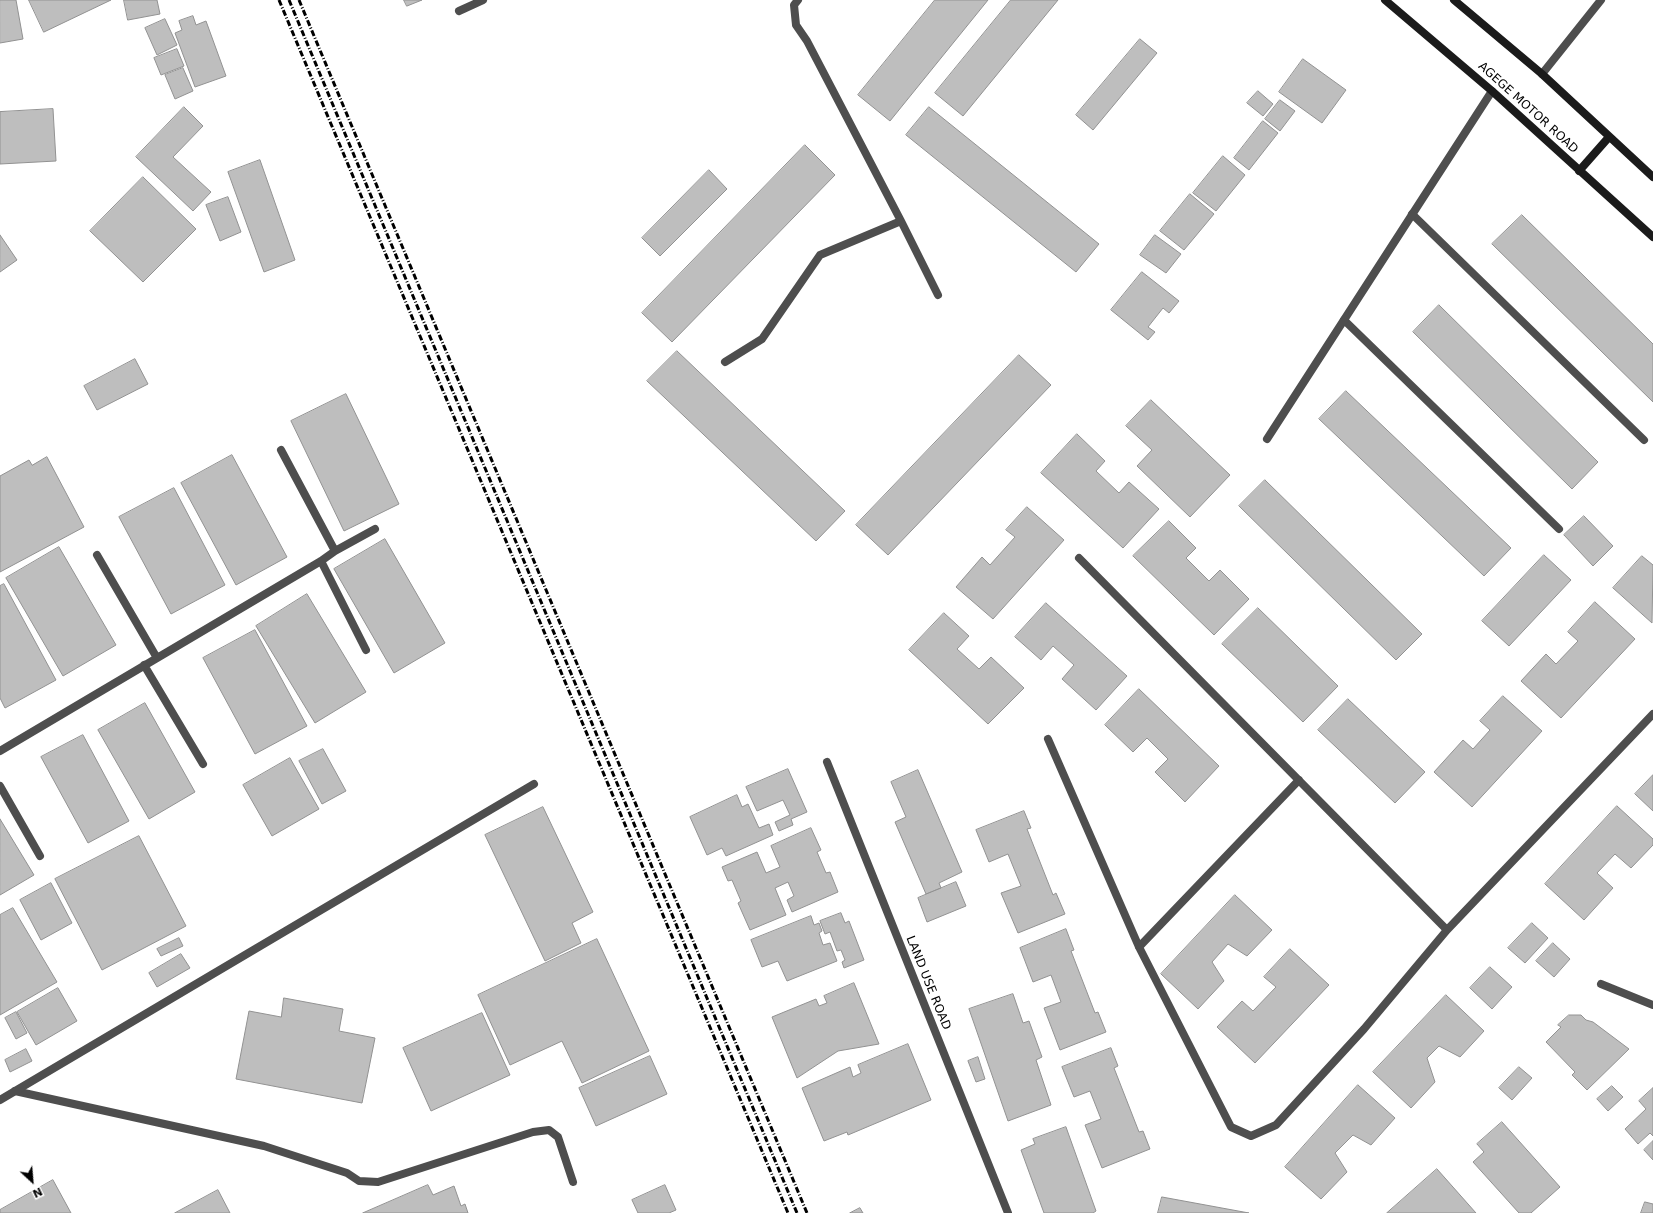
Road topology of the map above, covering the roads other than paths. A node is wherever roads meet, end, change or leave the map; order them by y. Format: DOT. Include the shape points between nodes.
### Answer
graph roads {
  1 [pos="483,0"];
  2 [pos="798,0"];
  3 [pos="1385,0"];
  4 [pos="1454,0"];
  5 [pos="1601,0"];
  6 [pos="459,11"];
  7 [pos="1542,74"];
  8 [pos="1492,91"];
  9 [pos="1609,137"];
  10 [pos="1579,171"];
  11 [pos="1653,177"];
  12 [pos="1412,214"];
  13 [pos="901,220"];
  14 [pos="1653,237"];
  15 [pos="938,295"];
  16 [pos="1344,320"];
  17 [pos="725,362"];
  18 [pos="1267,439"];
  19 [pos="1644,440"];
  20 [pos="280,450"];
  21 [pos="375,529"];
  22 [pos="1559,529"];
  23 [pos="335,551"];
  24 [pos="97,555"];
  25 [pos="1079,558"];
  26 [pos="321,561"];
  27 [pos="366,650"];
  28 [pos="157,658"];
  29 [pos="144,665"];
  30 [pos="1653,714"];
  31 [pos="1048,738"];
  32 [pos="0,751"];
  33 [pos="827,762"];
  34 [pos="203,764"];
  35 [pos="1299,780"];
  36 [pos="534,784"];
  37 [pos="0,786"];
  38 [pos="40,856"];
  39 [pos="1447,930"];
  40 [pos="1139,947"];
  41 [pos="1601,984"];
  42 [pos="1653,1006"];
  43 [pos="15,1091"];
  44 [pos="0,1100"];
  45 [pos="573,1182"];
  46 [pos="1008,1213"];
  1 -- 6 [label="street"];
  2 -- 13 [label="street" via="794,5 796,25 808,41"];
  3 -- 8 [label="main road, AGEGE MOTOR ROAD"];
  4 -- 7 [label="main road"];
  5 -- 7 [label="street"];
  7 -- 9 [label="main road"];
  8 -- 10 [label="main road, AGEGE MOTOR ROAD"];
  8 -- 12 [label="street"];
  9 -- 10 [label="main road"];
  9 -- 11 [label="main road"];
  10 -- 14 [label="main road, AGEGE MOTOR ROAD"];
  12 -- 16 [label="street"];
  12 -- 19 [label="street"];
  13 -- 15 [label="street"];
  13 -- 17 [label="street" via="820,255 762,339"];
  16 -- 18 [label="street"];
  16 -- 22 [label="street"];
  20 -- 23 [label="street"];
  21 -- 23 [label="street"];
  23 -- 26 [label="street"];
  24 -- 28 [label="street"];
  25 -- 35 [label="street"];
  26 -- 27 [label="street"];
  26 -- 28 [label="street"];
  28 -- 29 [label="street"];
  29 -- 32 [label="street"];
  29 -- 34 [label="street"];
  30 -- 39 [label="street"];
  31 -- 40 [label="street"];
  33 -- 46 [label="street, LAND USE ROAD"];
  35 -- 39 [label="street"];
  35 -- 40 [label="street"];
  36 -- 43 [label="street"];
  37 -- 38 [label="street"];
  39 -- 40 [label="street" via="1364,1029 1276,1125 1251,1136 1230,1127"];
  41 -- 42 [label="street"];
  43 -- 44 [label="street"];
  43 -- 45 [label="street" via="264,1146 347,1173 359,1181 378,1182 533,1132 549,1130 558,1137"];
}
